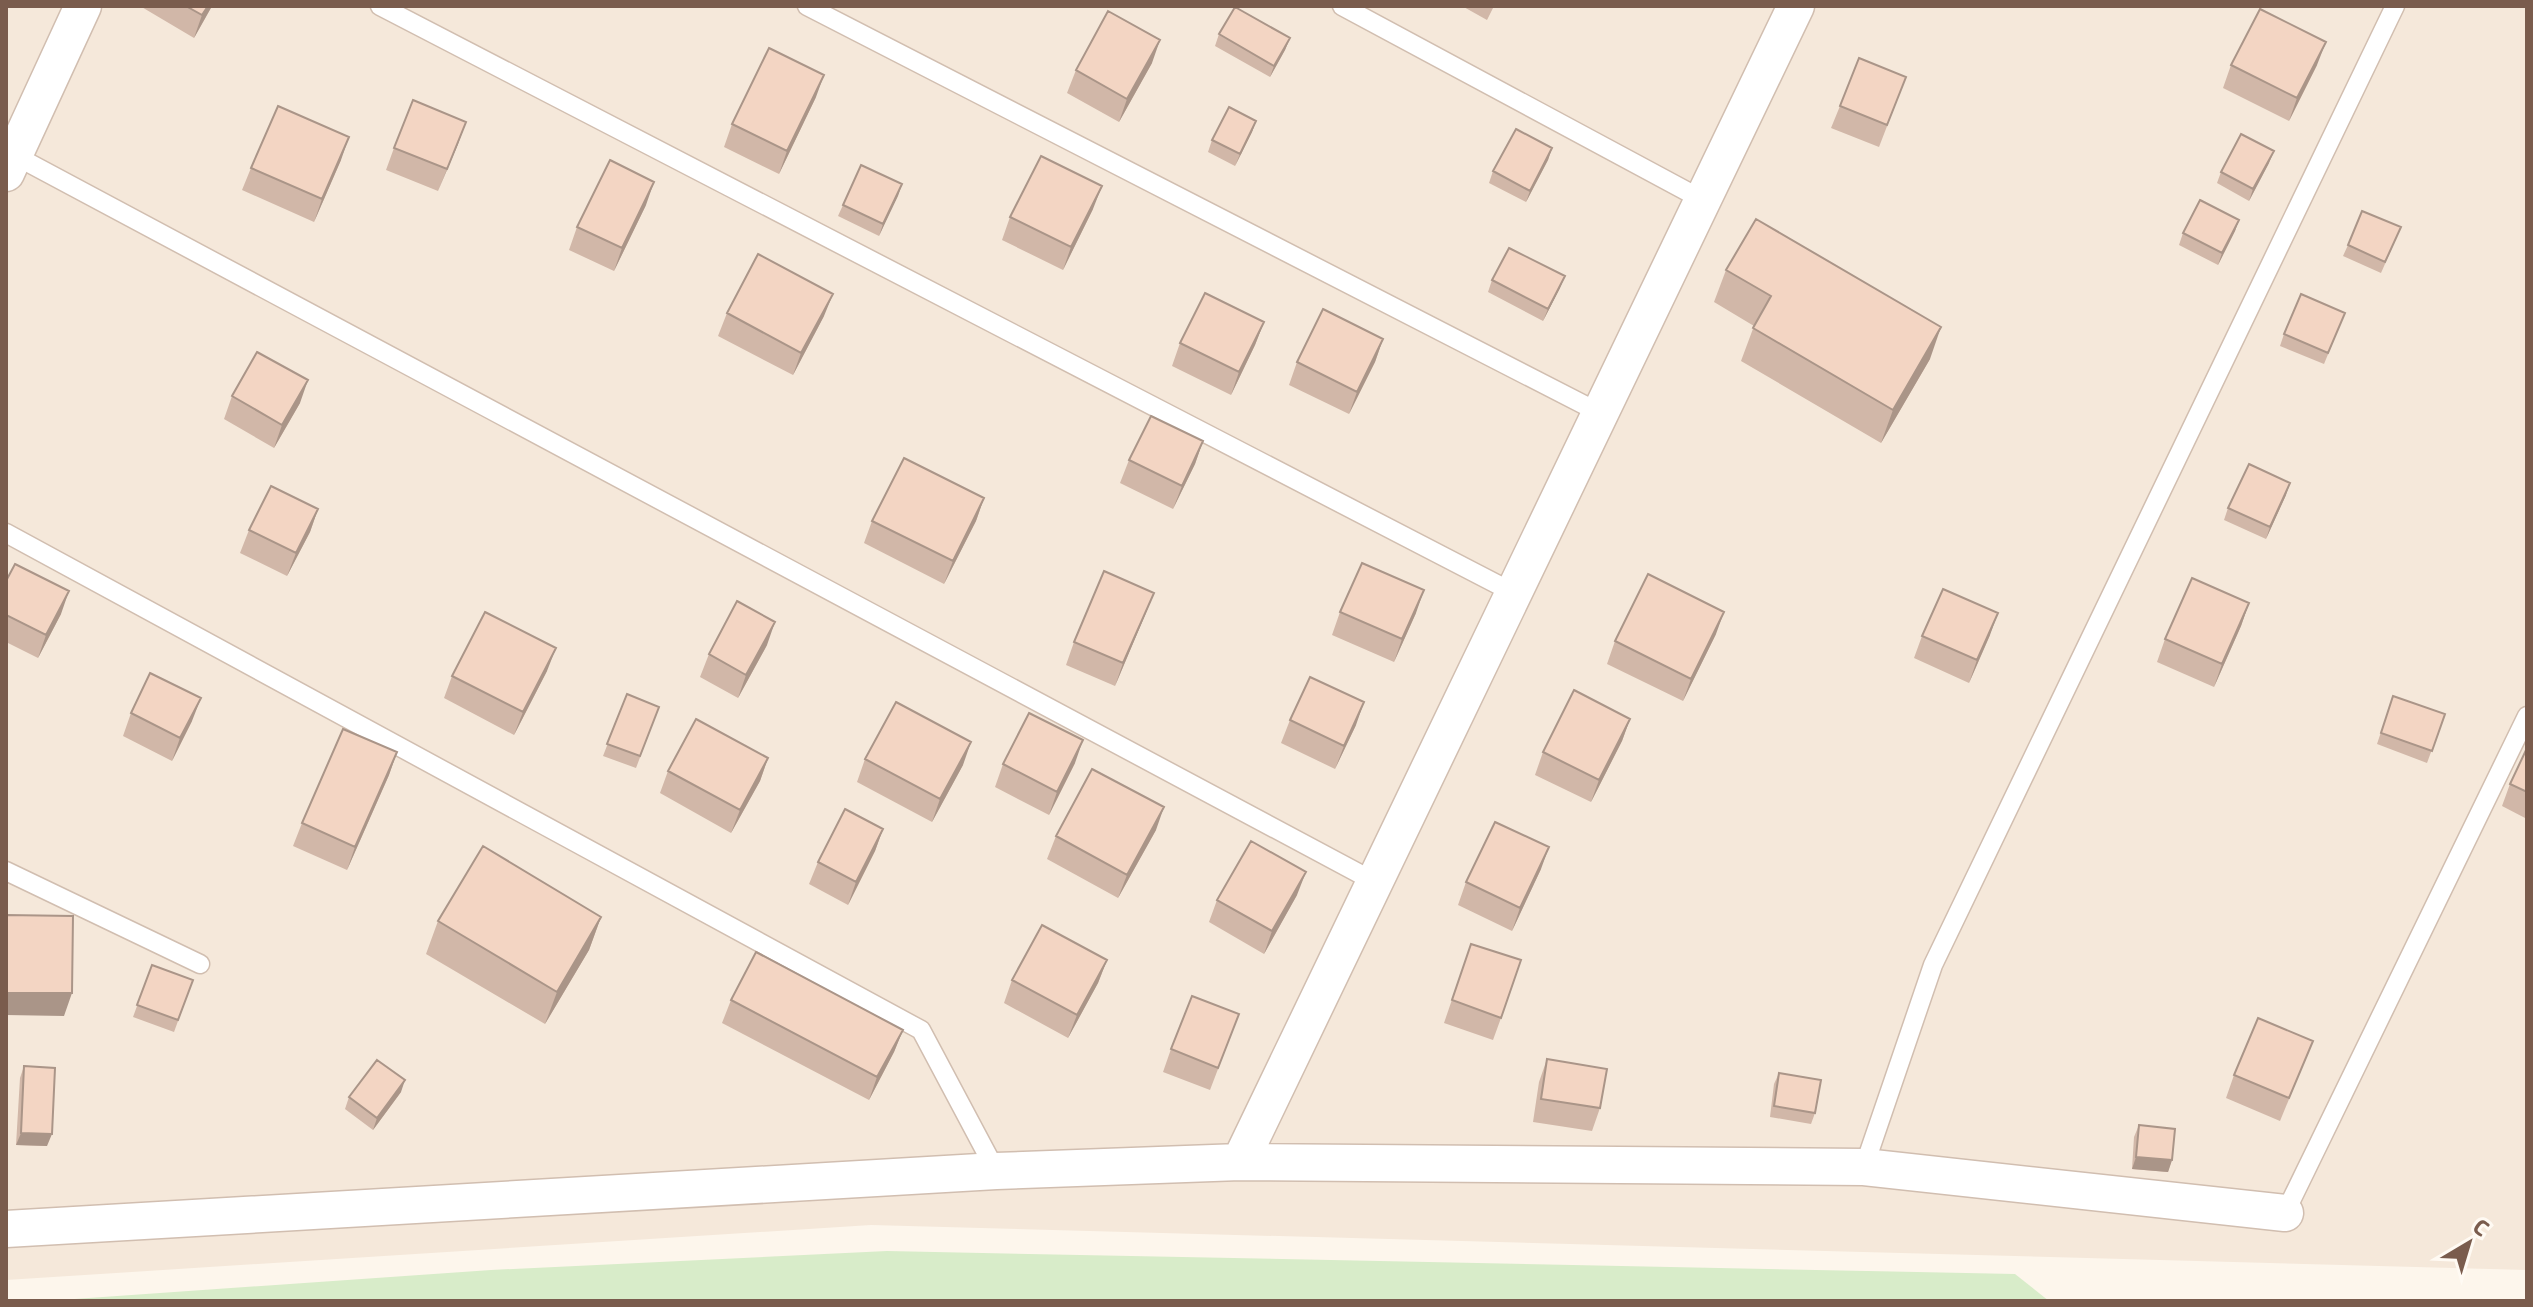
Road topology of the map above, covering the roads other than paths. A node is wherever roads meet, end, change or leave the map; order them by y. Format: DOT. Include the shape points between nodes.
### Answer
graph roads {
  1 [pos="83,6"];
  2 [pos="380,6"];
  3 [pos="807,6"];
  4 [pos="1342,6"];
  5 [pos="1796,6"];
  6 [pos="2395,6"];
  7 [pos="10,164"];
  8 [pos="1703,200"];
  9 [pos="1600,413"];
  10 [pos="6,533"];
  11 [pos="1514,593"];
  12 [pos="2527,716"];
  13 [pos="6,871"];
  14 [pos="1375,882"];
  15 [pos="200,964"];
  16 [pos="1240,1162"];
  17 [pos="1864,1167"];
  18 [pos="996,1171"];
  19 [pos="2285,1213"];
  20 [pos="6,1229"];
  1 -- 7 [label="street"];
  2 -- 11 [label="lane"];
  3 -- 9 [label="lane"];
  4 -- 8 [label="lane"];
  5 -- 8 [label="street"];
  6 -- 17 [label="lane" via="1933,965"];
  7 -- 14 [label="lane"];
  8 -- 9 [label="street"];
  9 -- 11 [label="street"];
  10 -- 18 [label="lane" via="921,1030"];
  11 -- 14 [label="street"];
  12 -- 19 [label="lane"];
  13 -- 15 [label="lane"];
  14 -- 16 [label="street"];
  16 -- 17 [label="street"];
  16 -- 18 [label="street"];
  17 -- 19 [label="street"];
  18 -- 20 [label="street"];
}
